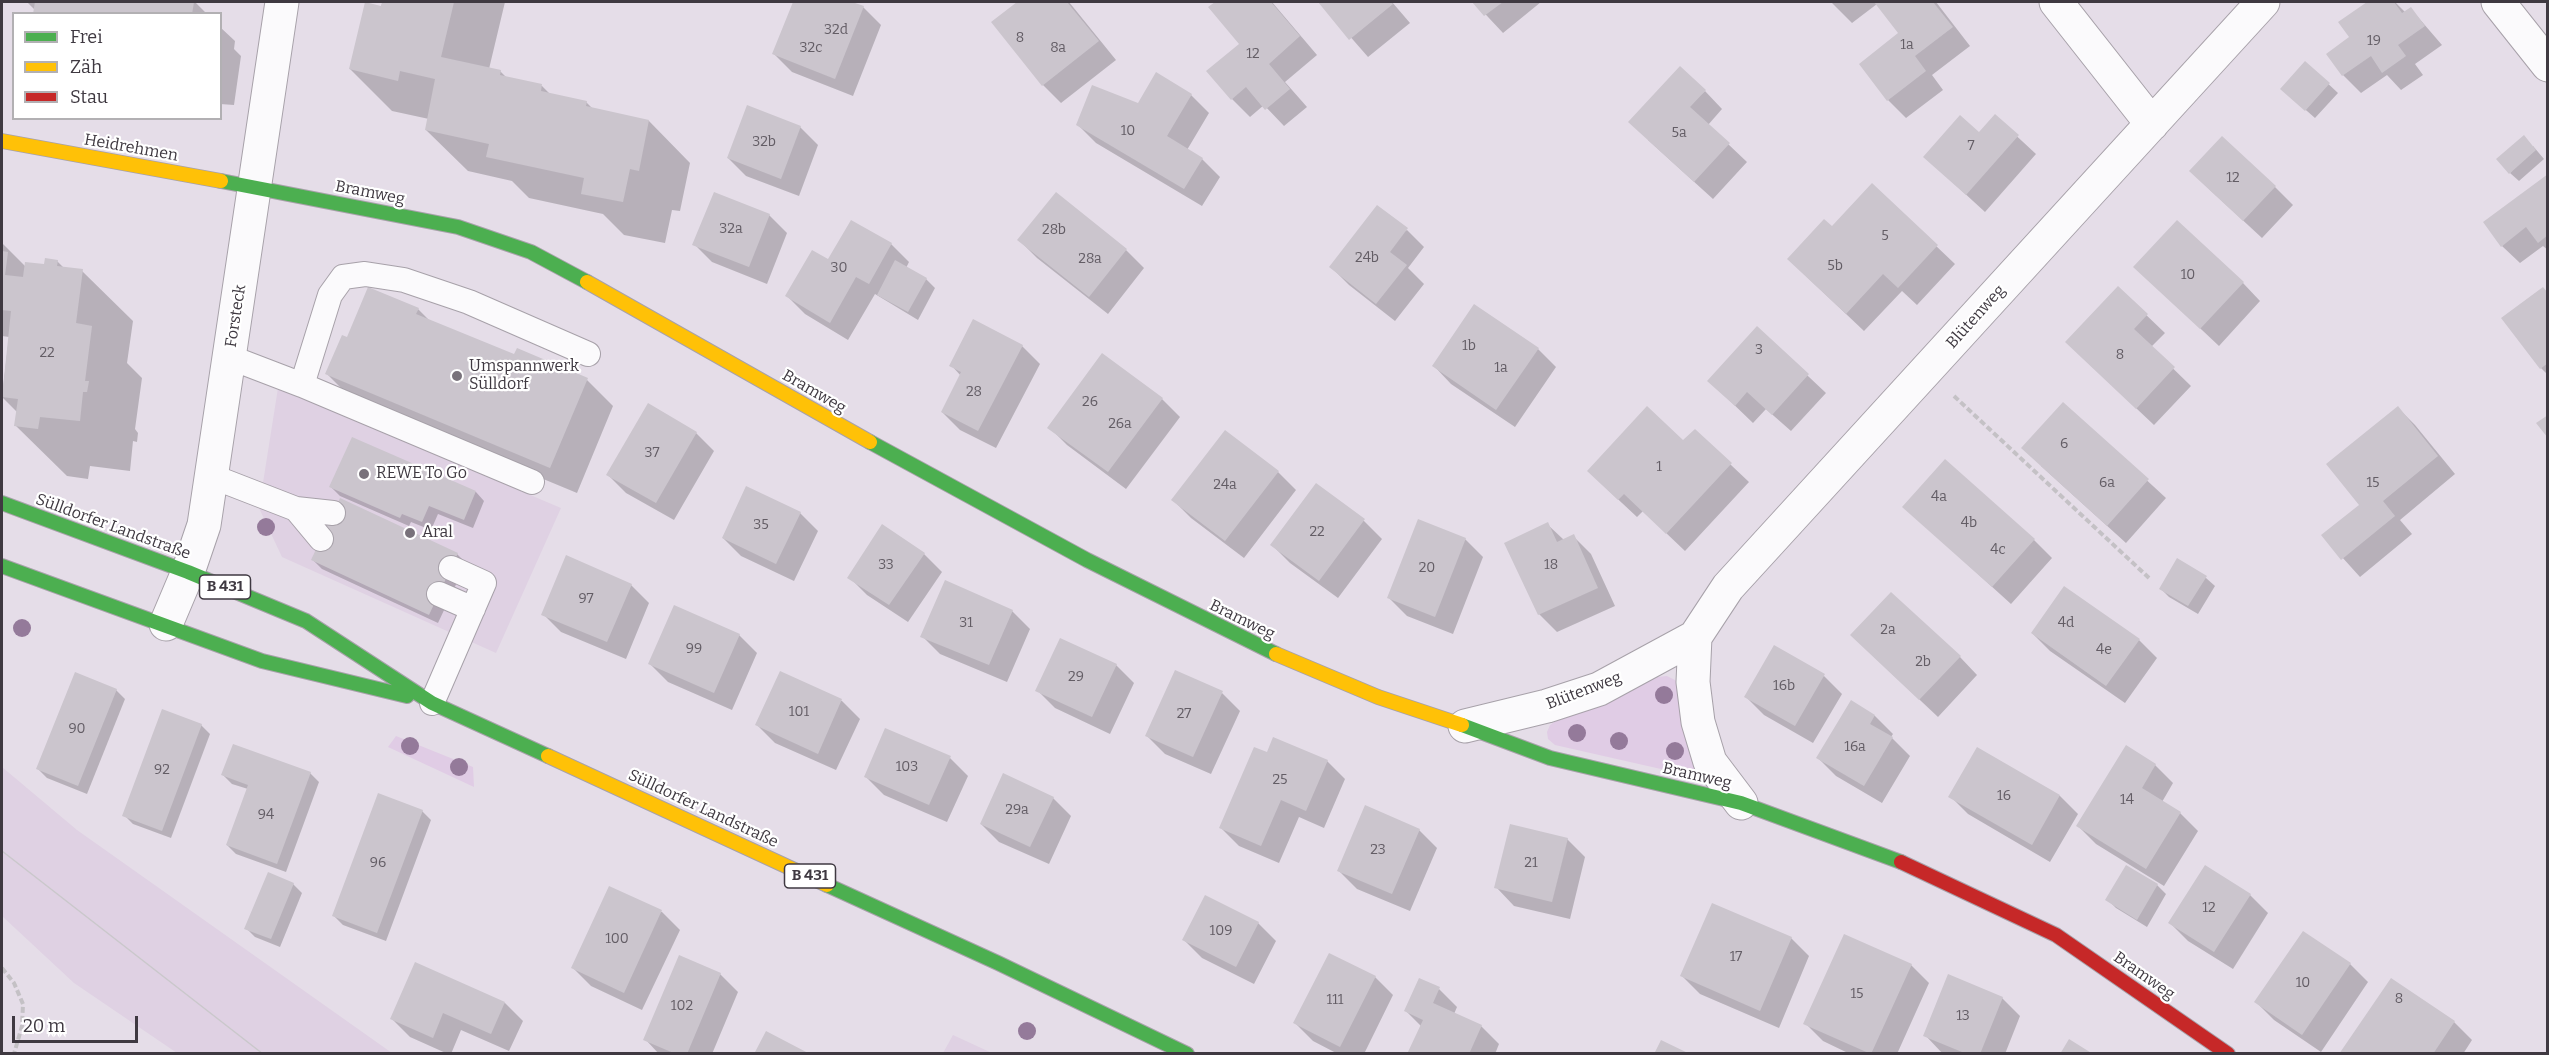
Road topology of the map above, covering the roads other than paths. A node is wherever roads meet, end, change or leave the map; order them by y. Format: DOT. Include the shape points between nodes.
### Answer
graph roads {
  1 [pos="282,2"];
  2 [pos="2056,2"];
  3 [pos="2263,2"];
  4 [pos="2498,2"];
  5 [pos="2547,65"];
  6 [pos="2152,124"];
  7 [pos="2,141"];
  8 [pos="255,187"];
  9 [pos="588,354"];
  10 [pos="230,357"];
  11 [pos="302,385"];
  12 [pos="212,476"];
  13 [pos="532,482"];
  14 [pos="2,503"];
  15 [pos="296,509"];
  16 [pos="333,513"];
  17 [pos="321,539"];
  18 [pos="2,566"];
  19 [pos="451,568"];
  20 [pos="188,572"];
  21 [pos="439,594"];
  22 [pos="473,609"];
  23 [pos="166,624"];
  24 [pos="1695,637"];
  25 [pos="432,703"];
  26 [pos="1465,726"];
  27 [pos="1741,804"];
  28 [pos="1187,1053"];
  29 [pos="2228,1053"];
  1 -- 8 [label="street, Forsteck"];
  2 -- 6 [label="street"];
  3 -- 6 [label="street, Blütenweg"];
  4 -- 5 [label="street"];
  6 -- 24 [label="street, Blütenweg" via="1728,587"];
  7 -- 8 [label="street, Heidrehmen"];
  8 -- 10 [label="street, Forsteck"];
  8 -- 26 [label="street, Bramweg" via="458,227 531,252 1087,560 1255,645 1378,697"];
  9 -- 11 [label="lane" via="469,302 404,280 365,274 343,277 330,295"];
  10 -- 11 [label="lane"];
  10 -- 12 [label="street, Forsteck"];
  11 -- 13 [label="lane"];
  12 -- 15 [label="lane"];
  12 -- 20 [label="street, Forsteck" via="204,525"];
  14 -- 20 [label="street, Sülldorfer Landstraße / B 431"];
  15 -- 16 [label="lane"];
  15 -- 17 [label="lane"];
  18 -- 23 [label="street, Sülldorfer Landstraße / B 431"];
  19 -- 22 [label="lane" via="484,583"];
  20 -- 23 [label="street, Forsteck"];
  20 -- 25 [label="street, Sülldorfer Landstraße / B 431" via="306,621"];
  21 -- 22 [label="lane"];
  22 -- 25 [label="lane"];
  23 -- 25 [label="street, Sülldorfer Landstraße / B 431" via="262,661"];
  24 -- 26 [label="street, Blütenweg" via="1599,689"];
  24 -- 27 [label="street" via="1693,682 1698,722 1710,762"];
  25 -- 28 [label="street, Sülldorfer Landstraße / B 431"];
  26 -- 27 [label="street, Bramweg" via="1550,758"];
  27 -- 29 [label="street, Bramweg" via="1902,862 2056,935"];
}
